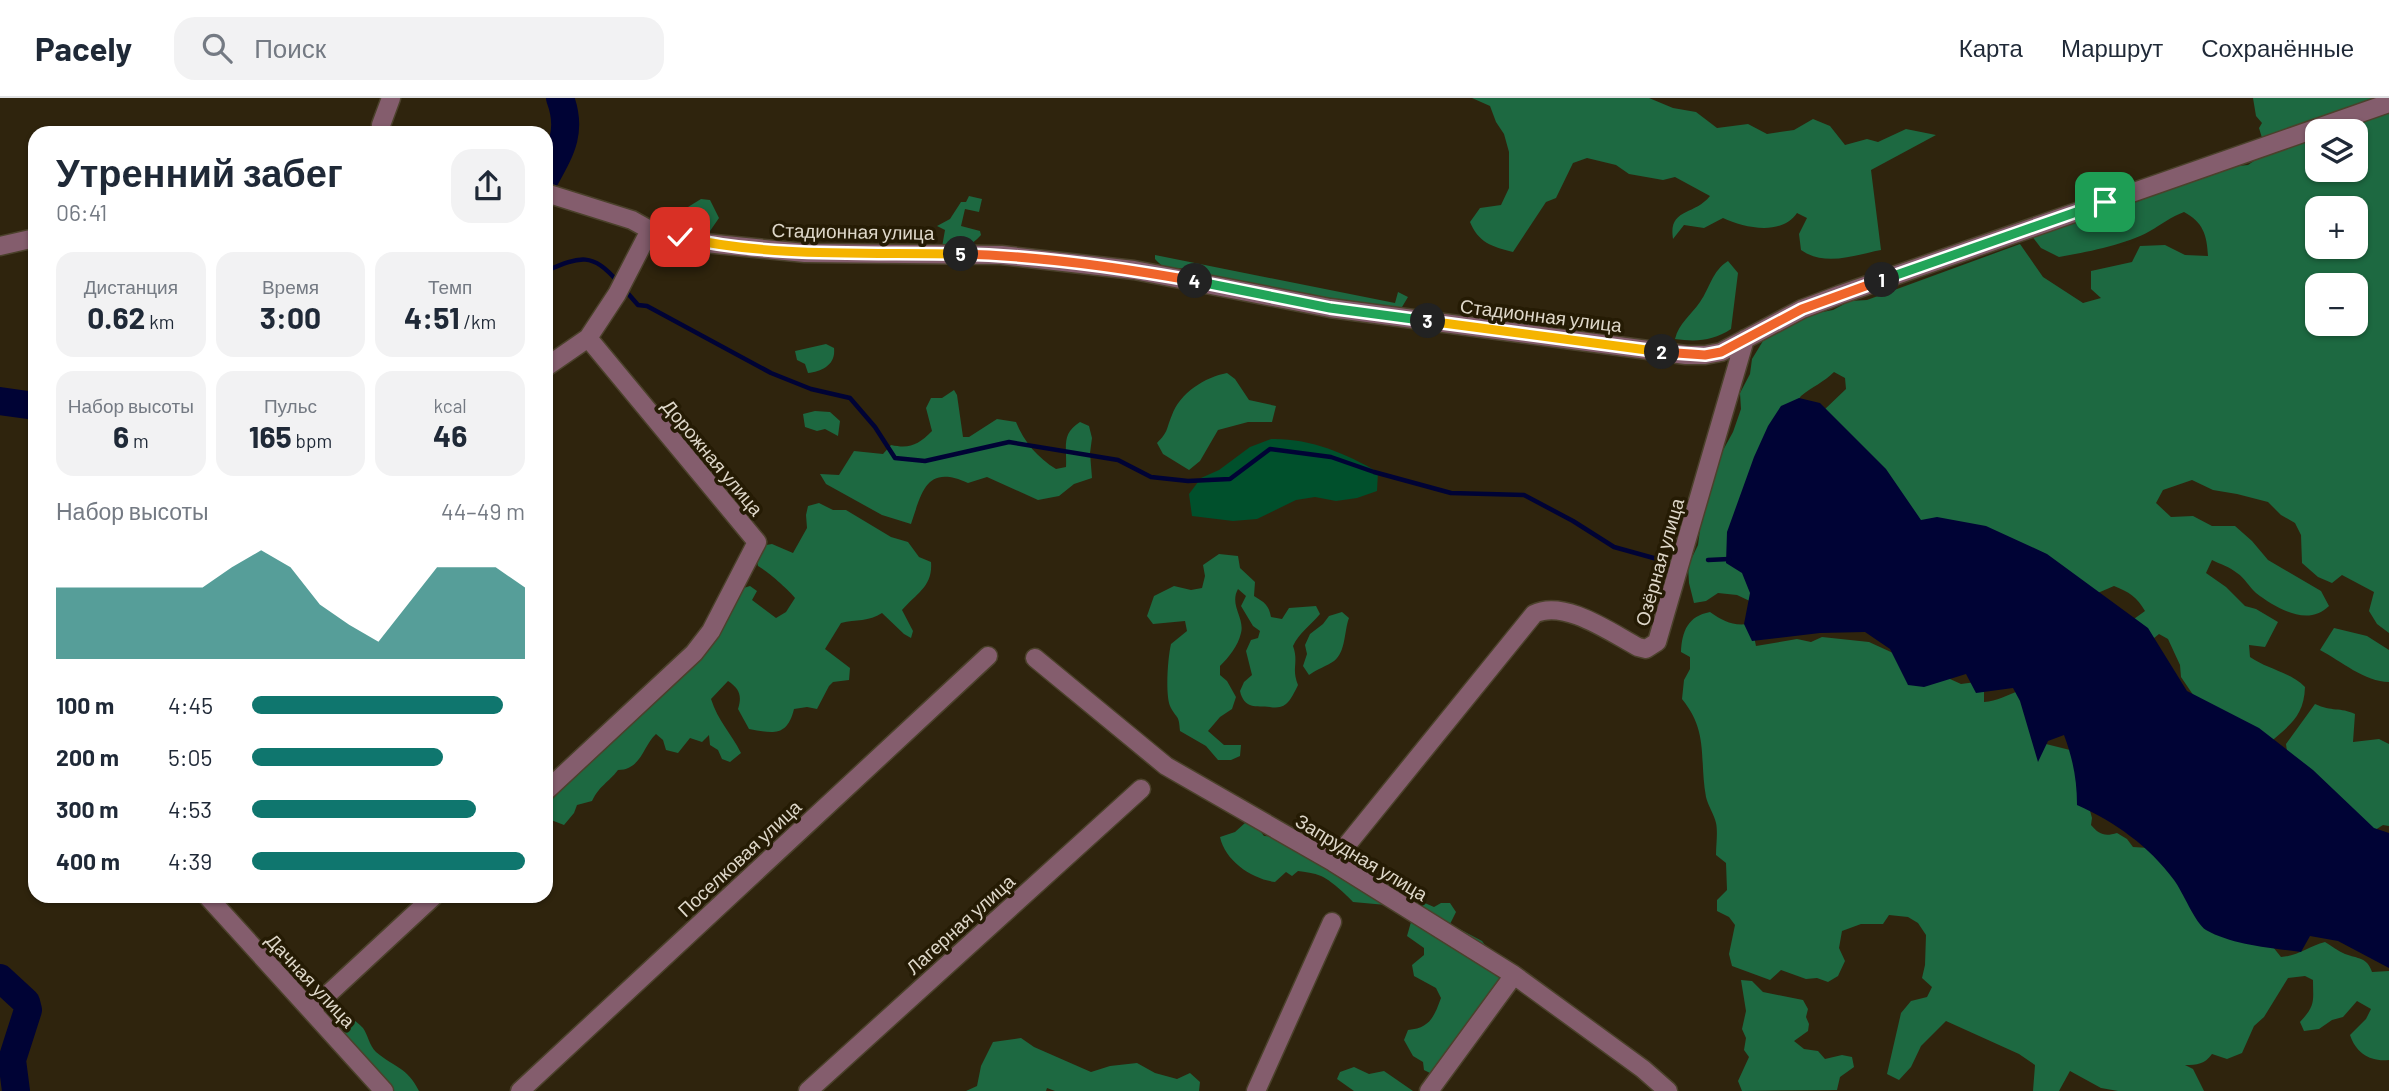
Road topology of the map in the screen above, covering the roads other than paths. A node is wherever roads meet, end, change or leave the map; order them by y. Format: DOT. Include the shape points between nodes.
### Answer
graph roads {
  1 [pos="391,98"];
  2 [pos="2389,103"];
  3 [pos="381,126"];
  4 [pos="553,195"];
  5 [pos="649,230"];
  6 [pos="28,240"];
  7 [pos="0,246"];
  8 [pos="588,338"];
  9 [pos="1745,339"];
  10 [pos="553,362"];
  11 [pos="988,656"];
  12 [pos="1035,658"];
  13 [pos="553,784"];
  14 [pos="1141,789"];
  15 [pos="1333,862"];
  16 [pos="213,903"];
  17 [pos="427,903"];
  18 [pos="1332,922"];
  19 [pos="1514,975"];
  20 [pos="311,1010"];
  21 [pos="384,1091"];
  22 [pos="520,1091"];
  23 [pos="807,1091"];
  24 [pos="1256,1091"];
  25 [pos="1429,1091"];
  26 [pos="1668,1091"];
  1 -- 3 [label="street"];
  2 -- 9 [label="street, Стадионная улица" via="1839,295"];
  4 -- 5 [label="street, Стадионная улица" via="632,219"];
  5 -- 8 [label="street" via="617,295"];
  5 -- 9 [label="street, Стадионная улица" via="741,248 833,254 1000,255 1134,270 1330,308 1686,355 1721,352"];
  6 -- 7 [label="street"];
  8 -- 10 [label="street"];
  8 -- 13 [label="street, Дорожная улица" via="757,542 711,631 694,653"];
  9 -- 15 [label="street, Озёрная улица" via="1657,642 1646,649 1638,647 1562,610 1551,608 1534,614"];
  11 -- 22 [label="street, Поселковая улица"];
  12 -- 15 [label="street, Запрудная улица" via="1166,766"];
  14 -- 23 [label="street, Лагерная улица"];
  15 -- 19 [label="street, Запрудная улица"];
  16 -- 20 [label="street, Дачная улица"];
  17 -- 20 [label="street"];
  18 -- 24 [label="street"];
  19 -- 25 [label="street"];
  19 -- 26 [label="street, Запрудная улица"];
  20 -- 21 [label="street, Дачная улица"];
}
